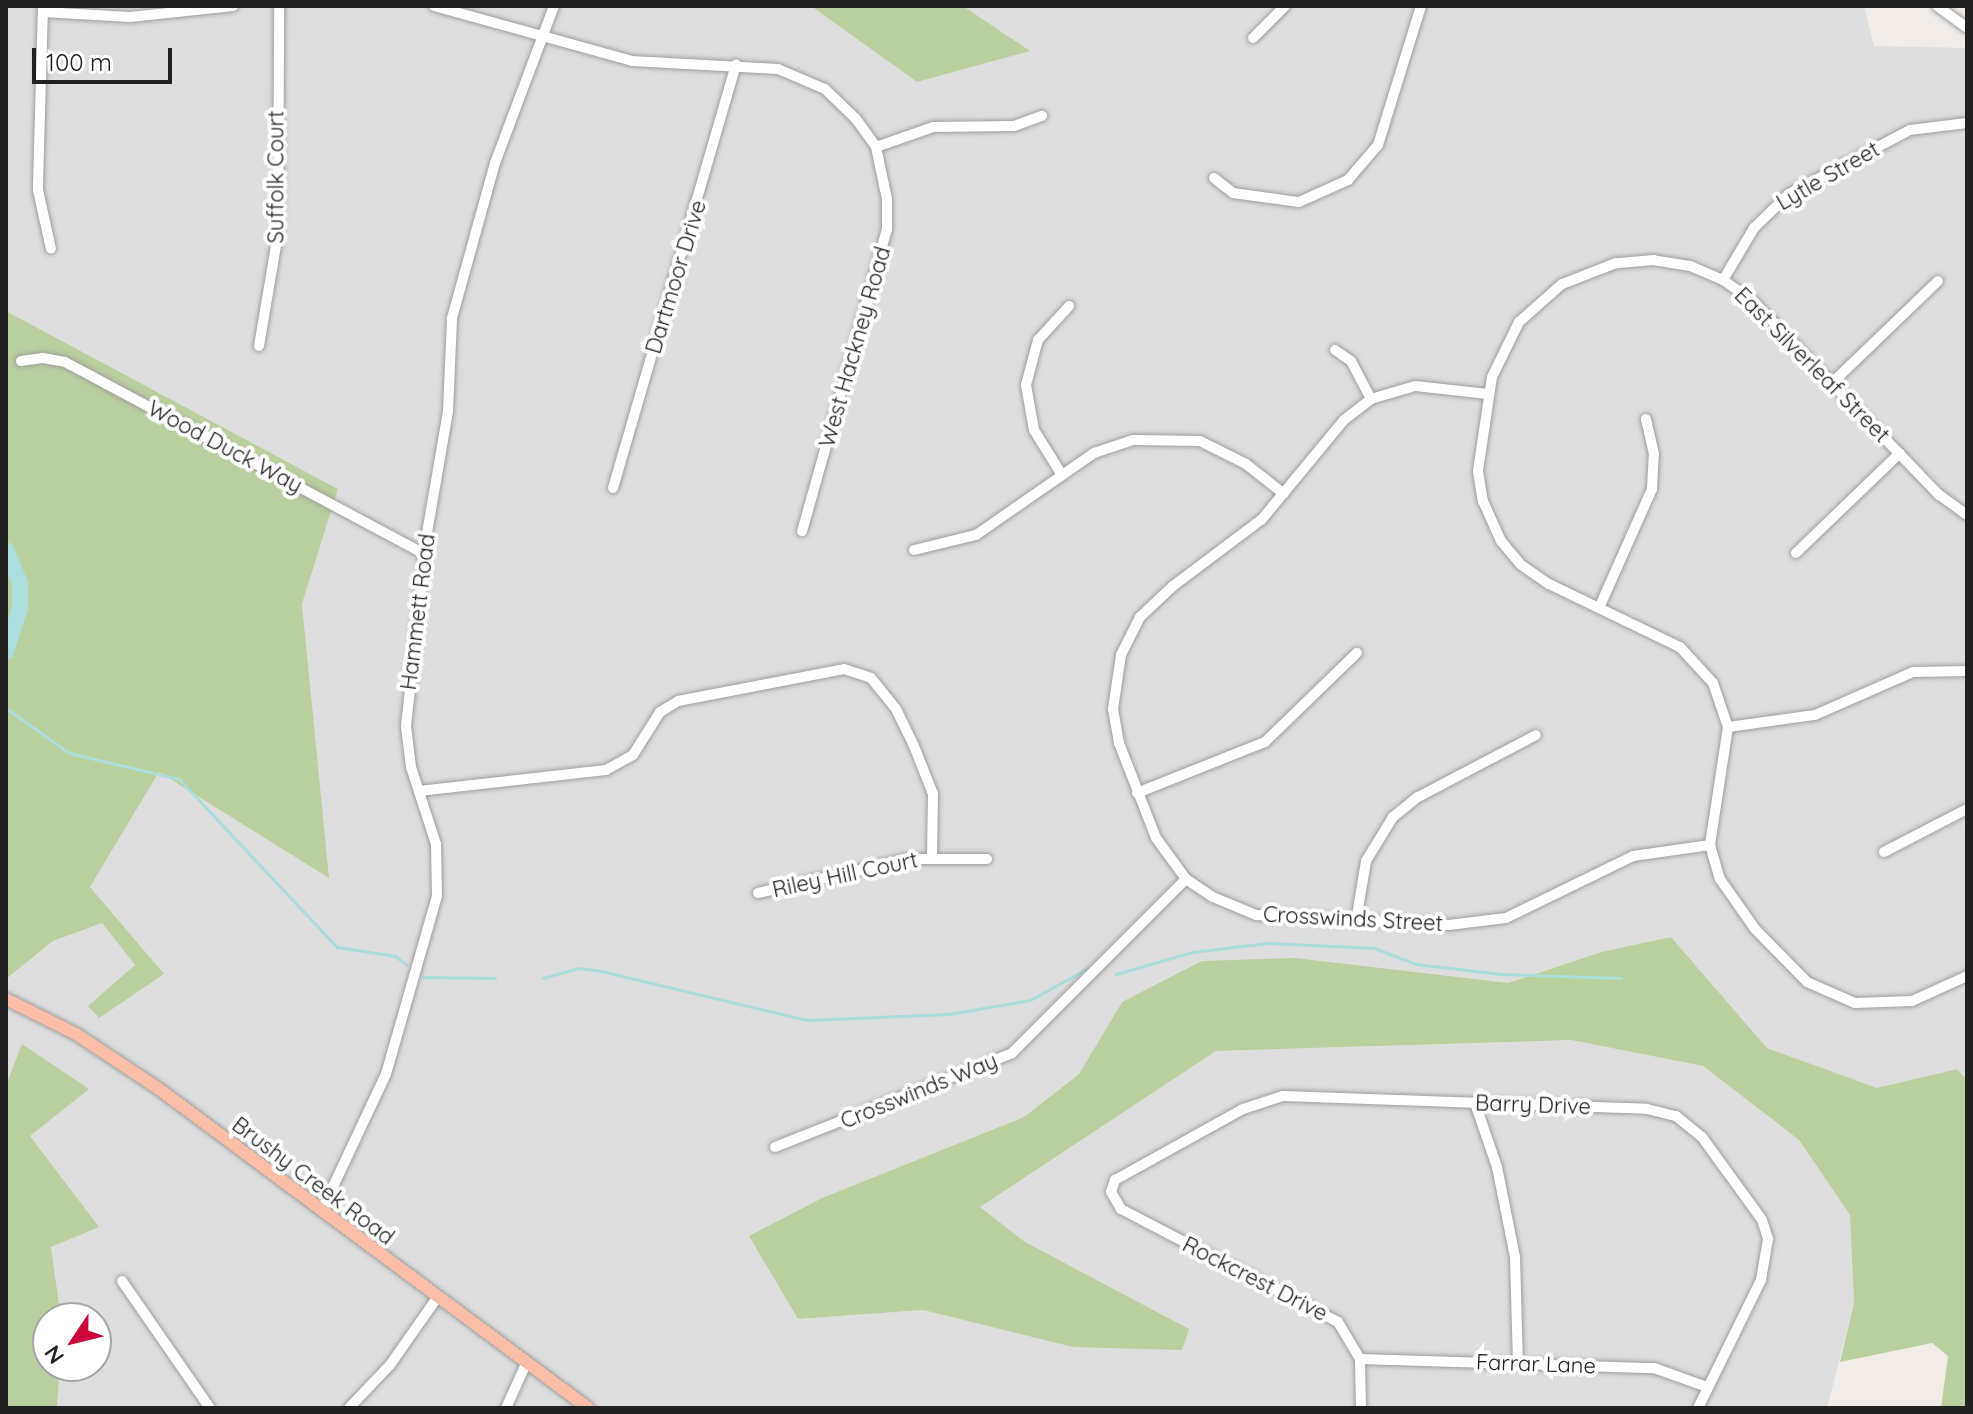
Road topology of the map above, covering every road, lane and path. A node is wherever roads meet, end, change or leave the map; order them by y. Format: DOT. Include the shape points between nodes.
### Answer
graph roads {
  1 [pos="233,6"];
  2 [pos="279,6"];
  3 [pos="434,6"];
  4 [pos="554,6"];
  5 [pos="1285,6"];
  6 [pos="1421,6"];
  7 [pos="1937,6"];
  8 [pos="43,9"];
  9 [pos="1967,28"];
  10 [pos="541,37"];
  11 [pos="1253,38"];
  12 [pos="736,65"];
  13 [pos="1042,116"];
  14 [pos="1967,123"];
  15 [pos="876,147"];
  16 [pos="1214,178"];
  17 [pos="51,249"];
  18 [pos="1723,280"];
  19 [pos="1938,281"];
  20 [pos="1069,306"];
  21 [pos="259,346"];
  22 [pos="1335,350"];
  23 [pos="21,361"];
  24 [pos="1832,383"];
  25 [pos="1488,394"];
  26 [pos="1371,399"];
  27 [pos="1646,419"];
  28 [pos="1900,453"];
  29 [pos="1062,475"];
  30 [pos="613,488"];
  31 [pos="1284,494"];
  32 [pos="1967,515"];
  33 [pos="802,531"];
  34 [pos="914,550"];
  35 [pos="1796,553"];
  36 [pos="424,554"];
  37 [pos="1599,608"];
  38 [pos="1357,653"];
  39 [pos="1967,671"];
  40 [pos="1728,727"];
  41 [pos="1536,735"];
  42 [pos="419,791"];
  43 [pos="1137,793"];
  44 [pos="1967,809"];
  45 [pos="1710,845"];
  46 [pos="1884,852"];
  47 [pos="932,857"];
  48 [pos="987,859"];
  49 [pos="1186,879"];
  50 [pos="758,893"];
  51 [pos="1356,921"];
  52 [pos="1967,976"];
  53 [pos="6,999"];
  54 [pos="1475,1103"];
  55 [pos="775,1147"];
  56 [pos="322,1210"];
  57 [pos="1132,1215"];
  58 [pos="122,1281"];
  59 [pos="437,1298"];
  60 [pos="1360,1359"];
  61 [pos="1518,1363"];
  62 [pos="526,1364"];
  63 [pos="1707,1387"];
  64 [pos="210,1408"];
  65 [pos="349,1408"];
  66 [pos="506,1408"];
  67 [pos="588,1408"];
  68 [pos="1361,1408"];
  69 [pos="1698,1408"];
  1 -- 8 [label="street" via="130,17"];
  2 -- 21 [label="street, Suffolk Court" via="278,234"];
  3 -- 10 [label="street, West Hackney Road"];
  4 -- 10 [label="street, Hammett Road"];
  5 -- 11 [label="street"];
  6 -- 16 [label="street" via="1378,145 1348,180 1299,202 1233,193"];
  7 -- 9 [label="street"];
  8 -- 17 [label="street" via="38,190"];
  10 -- 12 [label="street, West Hackney Road" via="632,61"];
  10 -- 36 [label="street, Hammett Road" via="495,163 455,307 448,411"];
  12 -- 15 [label="street, West Hackney Road" via="778,69 817,84 847,108"];
  12 -- 30 [label="street, Dartmoor Drive"];
  13 -- 15 [label="street" via="1014,126 933,127"];
  14 -- 18 [label="street, Lytle Street" via="1910,130 1789,194 1754,228"];
  15 -- 33 [label="street, West Hackney Road" via="887,199 885,240"];
  18 -- 24 [label="street, East Silverleaf Street" via="1753,301"];
  18 -- 25 [label="street, East Silverleaf Street" via="1690,266 1654,260 1616,263 1580,274 1546,295 1519,322 1498,360"];
  19 -- 24 [label="street"];
  20 -- 29 [label="street" via="1038,340 1026,385 1034,430"];
  22 -- 26 [label="street" via="1351,361"];
  23 -- 36 [label="street, Wood Duck Way" via="65,362"];
  24 -- 28 [label="street, East Silverleaf Street"];
  25 -- 26 [label="street, Crosswinds Street" via="1415,386"];
  25 -- 37 [label="street, East Silverleaf Street" via="1478,471 1494,529 1530,572"];
  26 -- 31 [label="street, Crosswinds Street" via="1344,420"];
  27 -- 37 [label="street" via="1654,454 1652,489"];
  28 -- 32 [label="street, East Silverleaf Street"];
  28 -- 35 [label="street"];
  29 -- 31 [label="street" via="1118,443 1178,437 1224,451"];
  29 -- 34 [label="street" via="976,535"];
  31 -- 43 [label="street, Crosswinds Street" via="1249,530 1158,598 1127,638 1116,673 1113,709"];
  36 -- 42 [label="street, Hammett Road" via="406,726"];
  37 -- 40 [label="street, East Silverleaf Street" via="1692,656 1713,683"];
  38 -- 43 [label="street" via="1265,742"];
  39 -- 40 [label="street" via="1913,672 1815,715"];
  40 -- 45 [label="street"];
  41 -- 51 [label="street" via="1418,797 1393,817 1366,861"];
  42 -- 47 [label="street" via="606,770 633,755 660,712 678,701 844,669 871,678 896,709 914,746 933,794"];
  42 -- 56 [label="street, Hammett Road" via="438,854 435,908 386,1074"];
  43 -- 49 [label="street, Crosswinds Street" via="1156,838"];
  44 -- 46 [label="street"];
  45 -- 51 [label="street, Crosswinds Street" via="1633,856 1490,923"];
  45 -- 52 [label="street" via="1720,879 1755,929 1791,970 1827,994 1890,1005 1924,997"];
  47 -- 48 [label="street, Riley Hill Court"];
  47 -- 50 [label="street, Riley Hill Court"];
  49 -- 51 [label="street, Crosswinds Street" via="1256,915"];
  49 -- 55 [label="street, Crosswinds Way" via="1012,1053"];
  53 -- 56 [label="main road, Brushy Creek Road" via="76,1034 159,1089"];
  54 -- 57 [label="street, Barry Drive" via="1307,1095 1256,1103 1115,1180 1111,1192"];
  54 -- 61 [label="street" via="1497,1167 1515,1257"];
  54 -- 63 [label="street, Barry Drive" via="1647,1109 1676,1116 1696,1130 1762,1220 1768,1239 1761,1280"];
  56 -- 59 [label="main road, Brushy Creek Road"];
  57 -- 60 [label="street, Rockcrest Drive" via="1332,1318 1351,1337"];
  58 -- 64 [label="street"];
  59 -- 62 [label="main road, Brushy Creek Road"];
  59 -- 65 [label="street" via="390,1365"];
  60 -- 61 [label="street, Farrar Lane"];
  60 -- 68 [label="street"];
  61 -- 63 [label="street, Farrar Lane" via="1654,1368"];
  62 -- 66 [label="street"];
  62 -- 67 [label="main road, Brushy Creek Road"];
  63 -- 69 [label="street, Barry Drive"];
}
